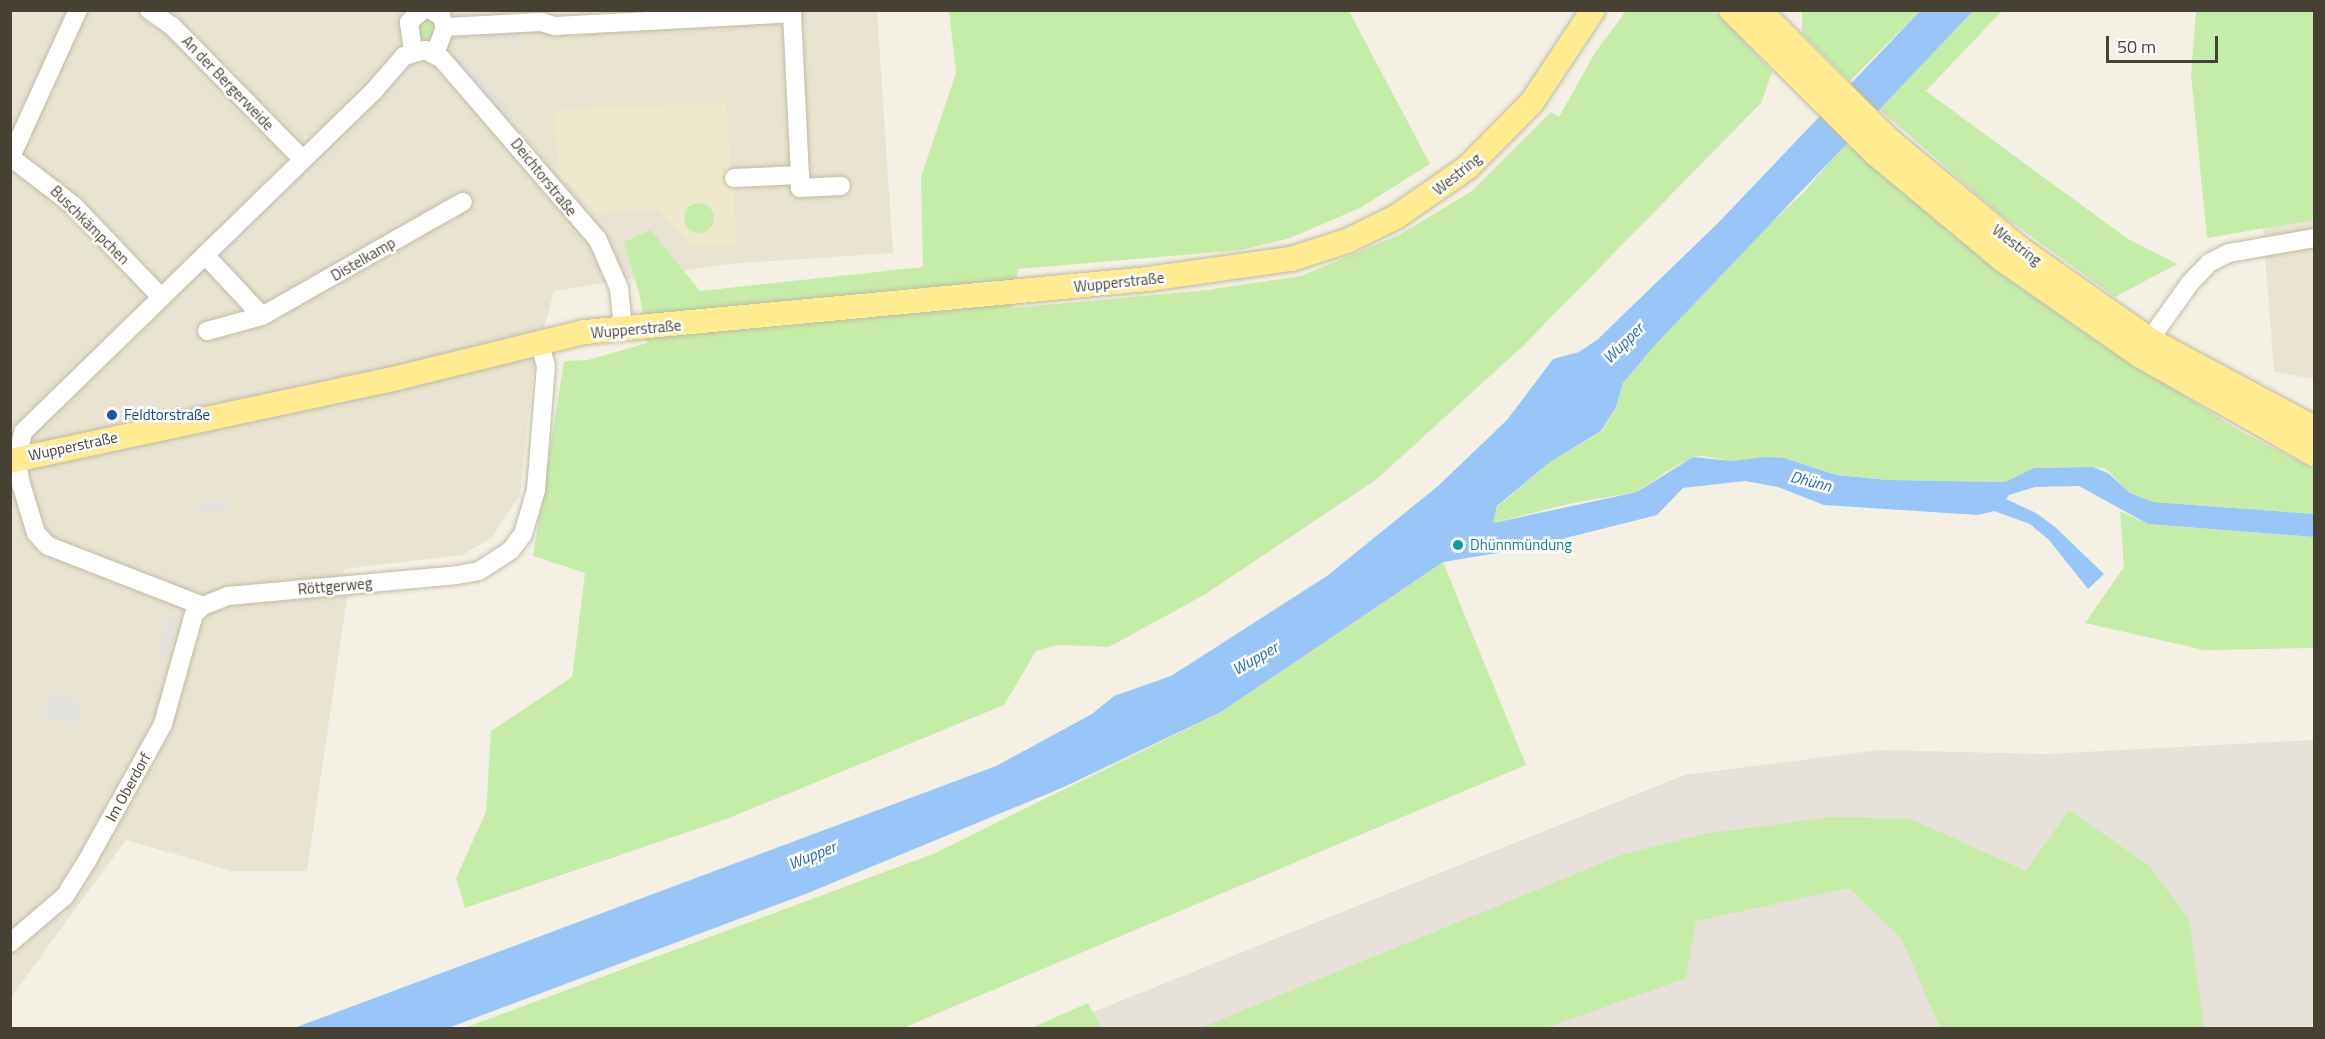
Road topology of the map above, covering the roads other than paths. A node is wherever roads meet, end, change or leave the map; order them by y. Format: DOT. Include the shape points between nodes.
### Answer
graph roads {
  1 [pos="78,10"];
  2 [pos="149,10"];
  3 [pos="423,10"];
  4 [pos="431,10"];
  5 [pos="1593,10"];
  6 [pos="1731,10"];
  7 [pos="792,12"];
  8 [pos="1761,22"];
  9 [pos="445,27"];
  10 [pos="424,52"];
  11 [pos="12,159"];
  12 [pos="303,160"];
  13 [pos="800,175"];
  14 [pos="734,178"];
  15 [pos="841,186"];
  16 [pos="463,202"];
  17 [pos="2314,238"];
  18 [pos="205,255"];
  19 [pos="1266,266"];
  20 [pos="161,297"];
  21 [pos="262,316"];
  22 [pos="623,328"];
  23 [pos="207,331"];
  24 [pos="540,345"];
  25 [pos="2144,347"];
  26 [pos="2314,428"];
  27 [pos="2314,454"];
  28 [pos="12,459"];
  29 [pos="203,606"];
  30 [pos="10,943"];
  1 -- 11 [label="street, Buschkämpchen"];
  2 -- 12 [label="street, An der Bergerweide" via="172,26"];
  3 -- 10 [label="street" via="409,22"];
  4 -- 9 [label="street" via="441,16"];
  5 -- 19 [label="main road, Westring" via="1532,102 1468,167 1396,218 1347,241"];
  6 -- 8 [label="main road, Westring"];
  7 -- 9 [label="street" via="555,26 541,22"];
  7 -- 13 [label="street"];
  8 -- 25 [label="main road, Westring" via="1884,148 2015,244"];
  9 -- 10 [label="street"];
  10 -- 12 [label="street"];
  10 -- 22 [label="street, Deichtorstraße" via="509,133 598,240 620,288"];
  11 -- 20 [label="street, Buschkämpchen" via="74,206"];
  12 -- 18 [label="street"];
  13 -- 14 [label="street"];
  13 -- 15 [label="street" via="800,188"];
  16 -- 21 [label="street, Distelkamp"];
  17 -- 25 [label="street" via="2229,253 2209,263"];
  18 -- 20 [label="street"];
  18 -- 21 [label="street"];
  19 -- 22 [label="main road, Wupperstraße"];
  20 -- 28 [label="street" via="24,432"];
  21 -- 23 [label="street, Distelkamp"];
  22 -- 24 [label="main road, Wupperstraße" via="585,332"];
  24 -- 28 [label="main road, Wupperstraße"];
  24 -- 29 [label="street, Röttgerweg" via="546,366 536,490 523,534 511,550 479,571 228,596"];
  25 -- 26 [label="main road, Westring"];
  25 -- 27 [label="main road" via="2211,399"];
  28 -- 29 [label="street" via="36,533 48,546"];
  29 -- 30 [label="street, Im Oberdorf" via="194,615 163,724 88,859 65,896"];
}
